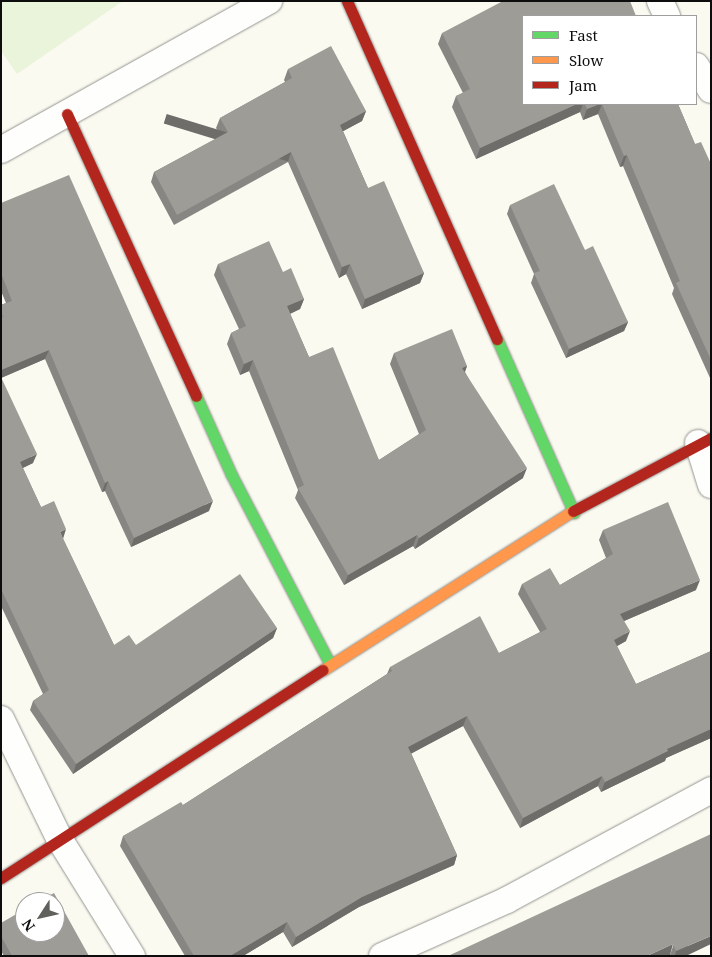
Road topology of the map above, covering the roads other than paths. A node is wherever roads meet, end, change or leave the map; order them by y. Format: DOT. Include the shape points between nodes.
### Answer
graph roads {
  1 [pos="269,1"];
  2 [pos="347,1"];
  3 [pos="660,1"];
  4 [pos="667,15"];
  5 [pos="697,68"];
  6 [pos="711,90"];
  7 [pos="67,114"];
  8 [pos="1,150"];
  9 [pos="704,441"];
  10 [pos="711,484"];
  11 [pos="574,513"];
  12 [pos="330,664"];
  13 [pos="1,719"];
  14 [pos="711,790"];
  15 [pos="60,840"];
  16 [pos="1,878"];
  17 [pos="132,956"];
  18 [pos="382,956"];
  1 -- 7 [label="street"];
  2 -- 11 [label="street"];
  3 -- 4 [label="street"];
  5 -- 6 [label="street"];
  7 -- 8 [label="street"];
  7 -- 12 [label="street" via="231,474"];
  9 -- 10 [label="street"];
  9 -- 11 [label="street"];
  11 -- 12 [label="street" via="545,526"];
  12 -- 15 [label="street"];
  13 -- 15 [label="street"];
  14 -- 18 [label="street" via="507,900"];
  15 -- 16 [label="street"];
  15 -- 17 [label="street"];
}
